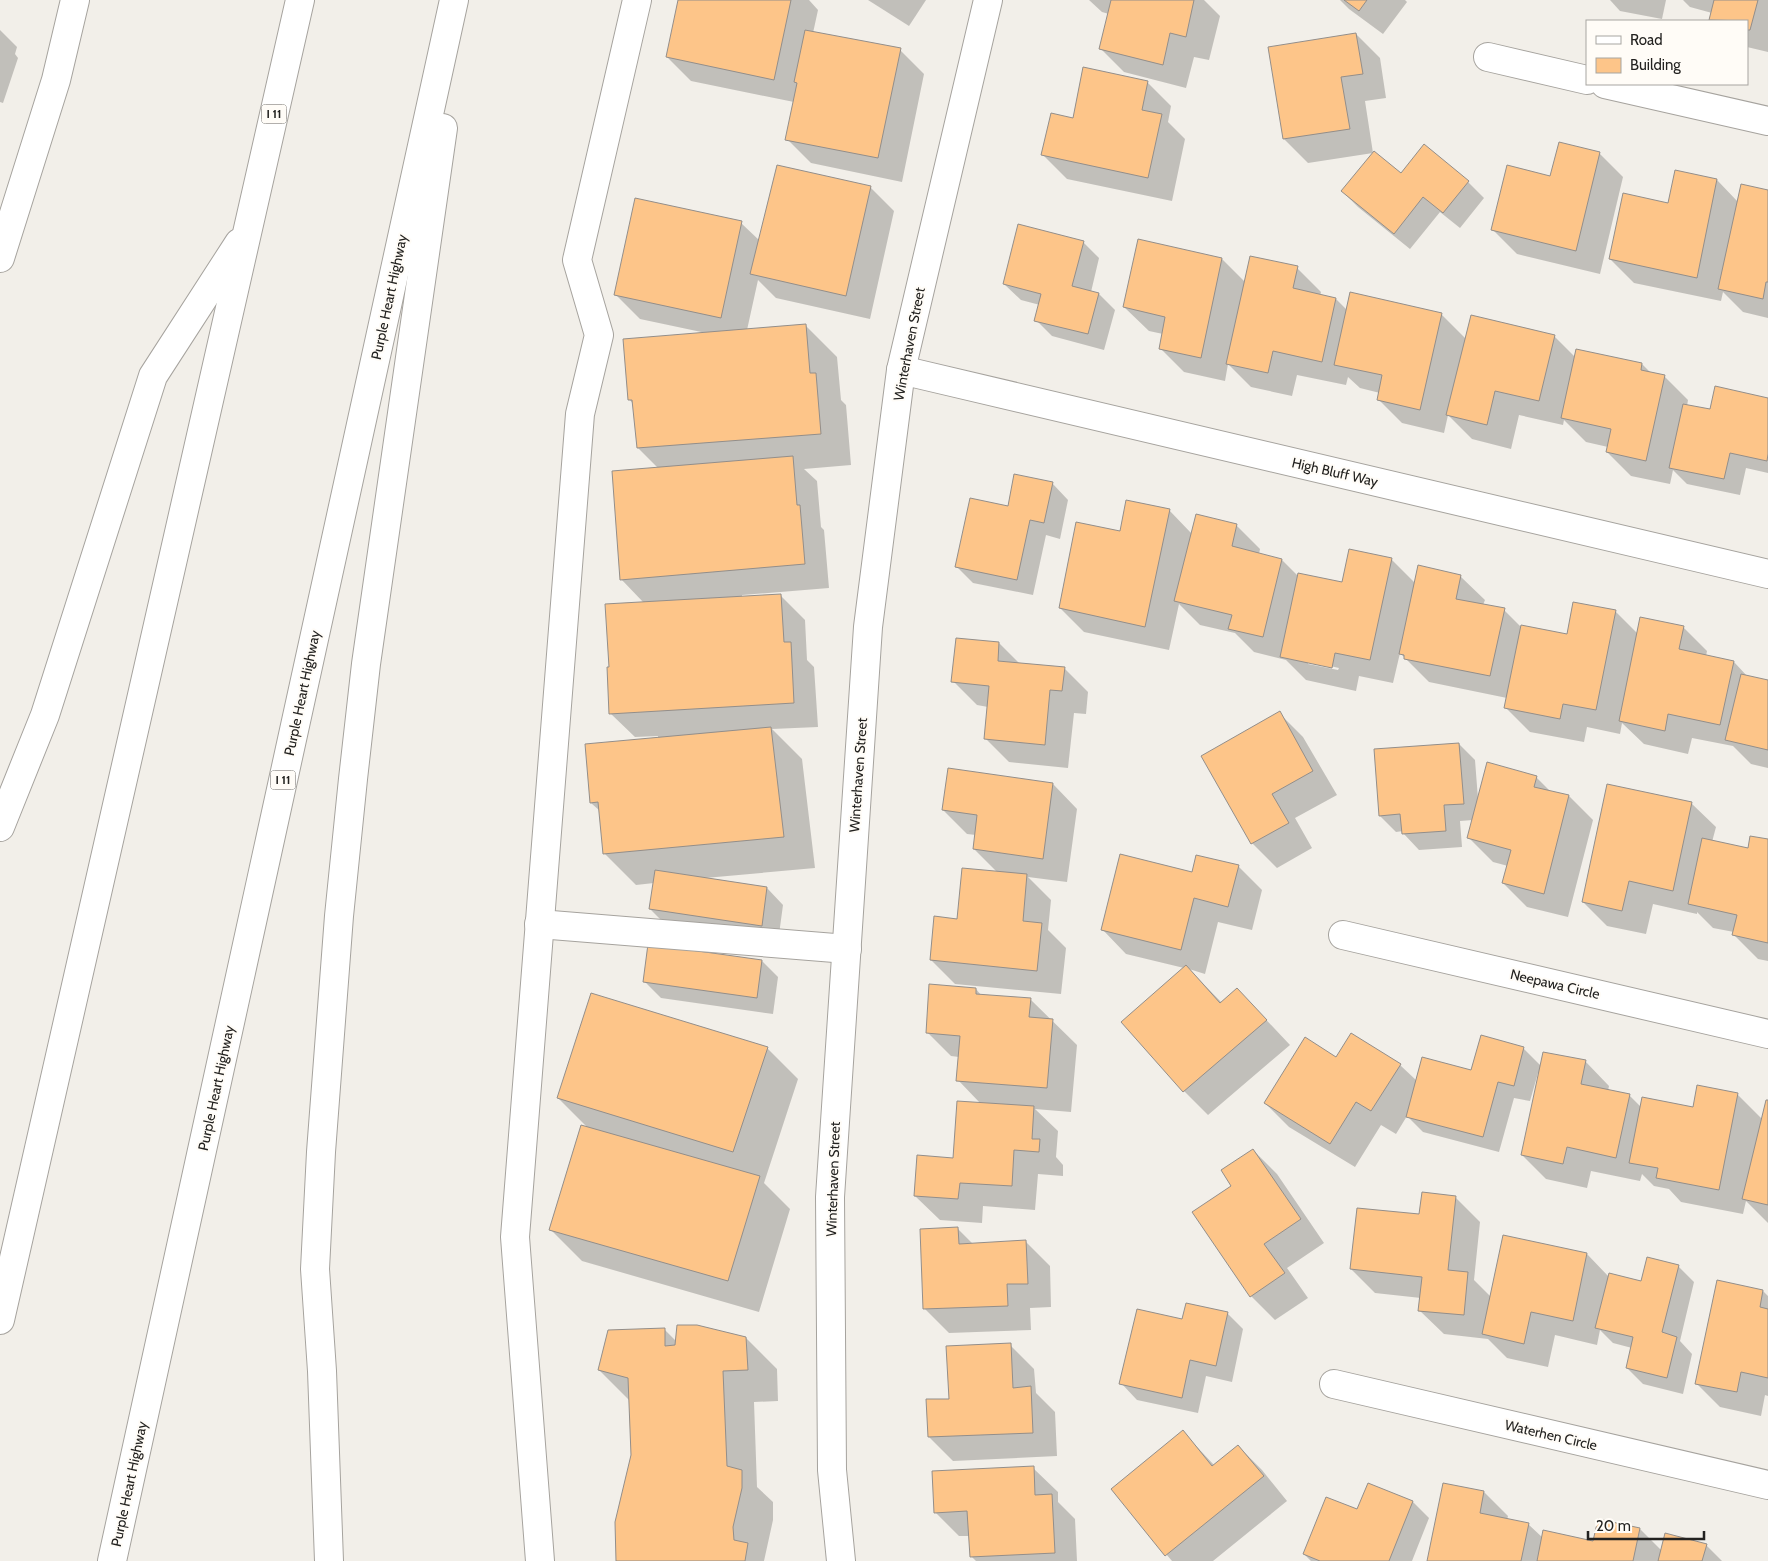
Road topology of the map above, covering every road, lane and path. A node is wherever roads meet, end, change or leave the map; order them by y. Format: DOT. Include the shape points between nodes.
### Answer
graph roads {
  1 [pos="75,0"];
  2 [pos="300,0"];
  3 [pos="454,0"];
  4 [pos="461,0"];
  5 [pos="637,0"];
  6 [pos="988,0"];
  7 [pos="1488,57"];
  8 [pos="1586,80"];
  9 [pos="1609,85"];
  10 [pos="1768,121"];
  11 [pos="249,227"];
  12 [pos="0,258"];
  13 [pos="901,370"];
  14 [pos="1768,574"];
  15 [pos="0,827"];
  16 [pos="539,924"];
  17 [pos="1343,935"];
  18 [pos="847,949"];
  19 [pos="1768,1034"];
  20 [pos="0,1320"];
  21 [pos="1334,1384"];
  22 [pos="1768,1485"];
  23 [pos="112,1561"];
  24 [pos="329,1561"];
  25 [pos="540,1561"];
  26 [pos="841,1561"];
  1 -- 12 [label="main road" via="56,80"];
  2 -- 11 [label="main road, I 11"];
  3 -- 23 [label="main road, Purple Heart Highway / I 11"];
  4 -- 24 [label="main road" via="369,644 339,916 315,1270"];
  5 -- 16 [label="main road" via="577,260 599,335 580,414"];
  6 -- 13 [label="main road, Winterhaven Street"];
  7 -- 8 [label="main road"];
  9 -- 10 [label="main road"];
  11 -- 15 [label="main road" via="153,376 45,715"];
  11 -- 20 [label="main road, I 11"];
  13 -- 14 [label="main road, High Bluff Way"];
  13 -- 18 [label="main road, Winterhaven Street" via="868,627"];
  16 -- 18 [label="main road"];
  16 -- 25 [label="main road" via="515,1237"];
  17 -- 19 [label="main road, Neepawa Circle"];
  18 -- 26 [label="main road, Winterhaven Street" via="830,1197 832,1470"];
  21 -- 22 [label="main road, Waterhen Circle"];
}
